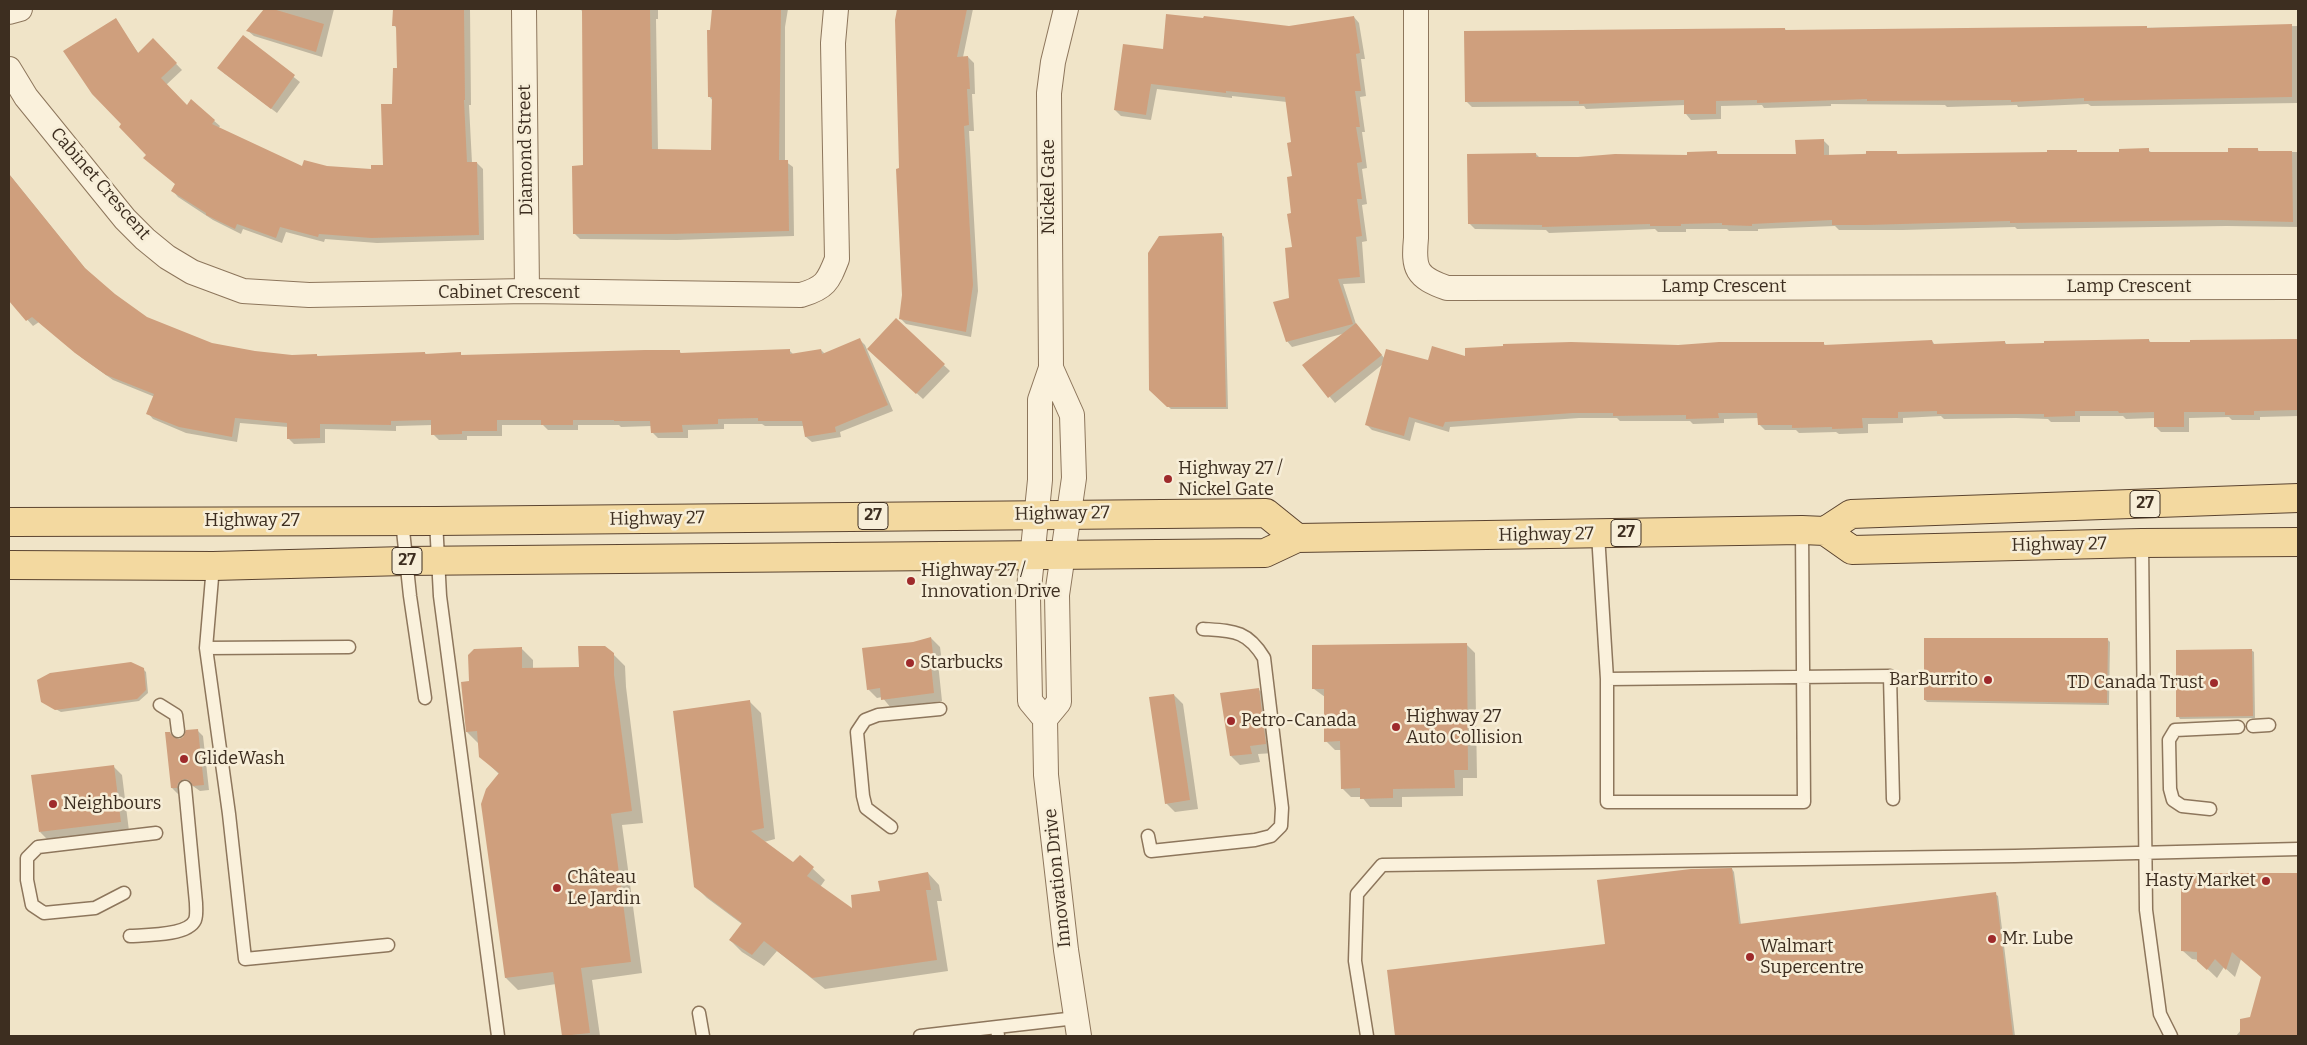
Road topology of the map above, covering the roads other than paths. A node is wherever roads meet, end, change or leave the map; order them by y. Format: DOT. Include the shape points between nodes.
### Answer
graph roads {
  1 [pos="20,9"];
  2 [pos="524,9"];
  3 [pos="836,9"];
  4 [pos="1066,9"];
  5 [pos="1416,9"];
  6 [pos="9,12"];
  7 [pos="9,68"];
  8 [pos="2298,287"];
  9 [pos="527,291"];
  10 [pos="1051,368"];
  11 [pos="2298,498"];
  12 [pos="1068,514"];
  13 [pos="1037,515"];
  14 [pos="402,521"];
  15 [pos="436,521"];
  16 [pos="9,522"];
  17 [pos="1813,530"];
  18 [pos="1598,534"];
  19 [pos="1297,538"];
  20 [pos="2298,542"];
  21 [pos="2142,543"];
  22 [pos="1032,556"];
  23 [pos="1062,556"];
  24 [pos="405,561"];
  25 [pos="438,561"];
  26 [pos="9,565"];
  27 [pos="213,566"];
  28 [pos="1203,629"];
  29 [pos="349,647"];
  30 [pos="206,648"];
  31 [pos="1804,678"];
  32 [pos="1607,679"];
  33 [pos="424,698"];
  34 [pos="160,705"];
  35 [pos="940,709"];
  36 [pos="1046,719"];
  37 [pos="2269,725"];
  38 [pos="2238,726"];
  39 [pos="2253,726"];
  40 [pos="178,731"];
  41 [pos="185,787"];
  42 [pos="1893,799"];
  43 [pos="2210,809"];
  44 [pos="891,827"];
  45 [pos="156,833"];
  46 [pos="1148,836"];
  47 [pos="2298,849"];
  48 [pos="2146,854"];
  49 [pos="124,893"];
  50 [pos="130,936"];
  51 [pos="388,945"];
  52 [pos="699,1013"];
  53 [pos="1078,1027"];
  54 [pos="997,1031"];
  55 [pos="498,1036"];
  56 [pos="703,1036"];
  57 [pos="920,1036"];
  58 [pos="1366,1036"];
  59 [pos="2171,1036"];
  1 -- 6 [label="street"];
  2 -- 9 [label="street, Diamond Street"];
  3 -- 9 [label="street, Cabinet Crescent" via="833,43 837,259 829,280 819,290 801,295"];
  4 -- 10 [label="street, Nickel Gate" via="1049,93"];
  5 -- 8 [label="street, Lamp Crescent" via="1414,259 1419,273 1430,282 1447,288"];
  7 -- 9 [label="street, Cabinet Crescent" via="26,97 125,220 167,257 200,276 243,291 275,294"];
  10 -- 12 [label="street, Nickel Gate" via="1072,415 1074,478"];
  10 -- 13 [label="street, Nickel Gate" via="1040,400"];
  11 -- 17 [label="main road, 27" via="1851,514"];
  12 -- 13 [label="main road, Highway 27 / 27"];
  12 -- 19 [label="main road, Highway 27 / 27" via="1266,513"];
  12 -- 23 [label="street, Nickel Gate"];
  13 -- 15 [label="main road, Highway 27 / 27"];
  13 -- 22 [label="street"];
  14 -- 15 [label="main road, Highway 27 / 27"];
  14 -- 16 [label="main road, Highway 27 / 27"];
  14 -- 24 [label="lane"];
  15 -- 25 [label="lane"];
  17 -- 18 [label="main road, Highway 27 / 27"];
  17 -- 21 [label="main road, Highway 27 / 27" via="1852,550"];
  17 -- 31 [label="lane"];
  18 -- 19 [label="main road, Highway 27 / 27"];
  18 -- 32 [label="lane"];
  19 -- 23 [label="main road, Highway 27 / 27" via="1265,553"];
  20 -- 21 [label="main road, Highway 27 / 27"];
  21 -- 48 [label="lane"];
  22 -- 23 [label="main road, Highway 27 / 27"];
  22 -- 25 [label="main road, Highway 27 / 27"];
  22 -- 36 [label="street" via="1028,598 1030,701"];
  23 -- 36 [label="street" via="1057,595 1059,702"];
  24 -- 25 [label="main road, Highway 27 / 27"];
  24 -- 27 [label="main road, Highway 27 / 27"];
  24 -- 33 [label="lane"];
  25 -- 55 [label="lane"];
  26 -- 27 [label="main road, Highway 27 / 27"];
  27 -- 30 [label="lane"];
  28 -- 46 [label="lane" via="1233,631 1254,642 1264,658 1282,808 1281,826 1271,836 1255,840 1151,851"];
  29 -- 30 [label="lane"];
  30 -- 51 [label="lane" via="245,958"];
  31 -- 32 [label="lane"];
  31 -- 32 [label="lane" via="1804,802 1607,802"];
  31 -- 42 [label="lane" via="1890,676"];
  34 -- 40 [label="lane" via="176,715"];
  35 -- 44 [label="lane" via="878,716 864,720 857,732 866,808"];
  36 -- 53 [label="street, Innovation Drive" via="1046,775"];
  37 -- 39 [label="lane"];
  38 -- 43 [label="lane" via="2175,730 2169,740 2173,800 2182,806"];
  41 -- 50 [label="lane" via="195,920 187,928 172,933"];
  45 -- 49 [label="lane" via="38,846 27,858 32,905 44,913 95,908"];
  47 -- 48 [label="lane"];
  48 -- 58 [label="lane" via="1382,865 1357,894 1354,961"];
  48 -- 59 [label="lane" via="2146,910 2160,1014"];
  52 -- 56 [label="lane"];
  53 -- 54 [label="lane"];
  54 -- 57 [label="lane"];
}
